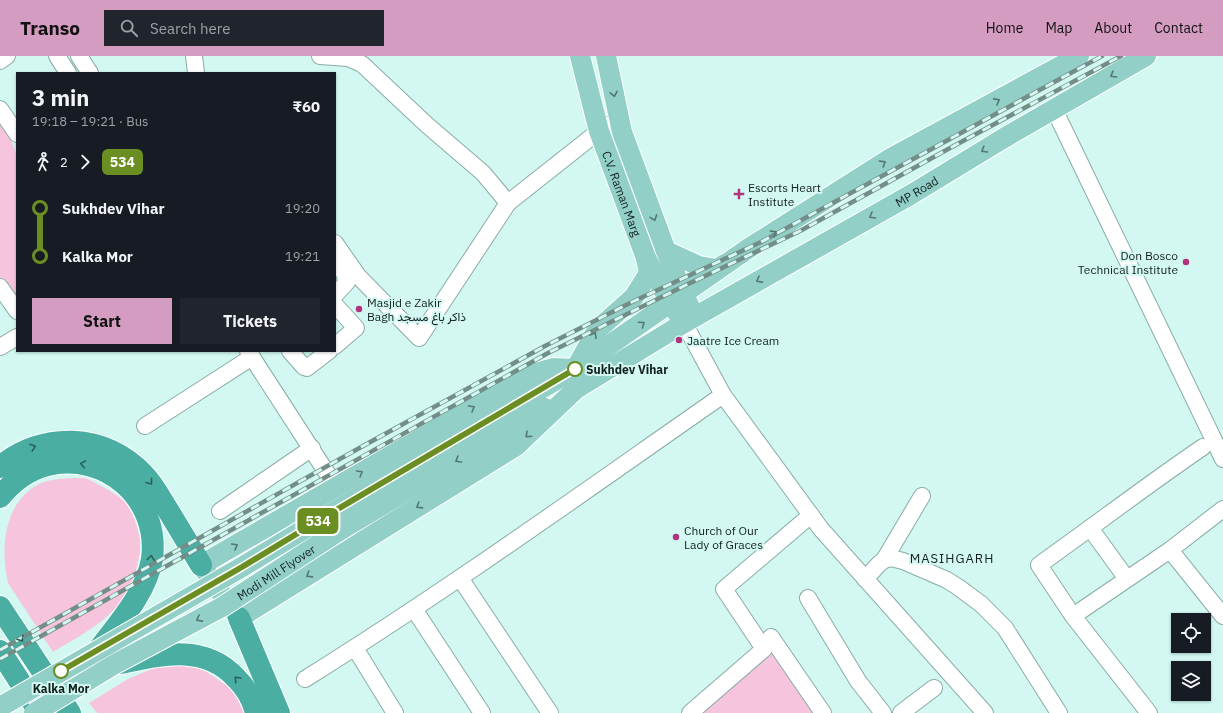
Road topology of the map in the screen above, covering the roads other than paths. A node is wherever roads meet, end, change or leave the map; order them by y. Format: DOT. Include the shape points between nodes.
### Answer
graph roads {
  1 [pos="7,56"];
  2 [pos="57,56"];
  3 [pos="79,56"];
  4 [pos="184,56"];
  5 [pos="194,56"];
  6 [pos="320,56"];
  7 [pos="580,56"];
  8 [pos="606,56"];
  9 [pos="1080,56"];
  10 [pos="1146,56"];
  11 [pos="0,61"];
  12 [pos="67,72"];
  13 [pos="89,72"];
  14 [pos="185,72"];
  15 [pos="196,72"];
  16 [pos="0,109"];
  17 [pos="1054,109"];
  18 [pos="619,120"];
  19 [pos="599,131"];
  20 [pos="16,133"];
  21 [pos="508,203"];
  22 [pos="336,244"];
  23 [pos="749,248"];
  24 [pos="666,251"];
  25 [pos="646,258"];
  26 [pos="336,260"];
  27 [pos="0,287"];
  28 [pos="336,294"];
  29 [pos="677,299"];
  30 [pos="336,306"];
  31 [pos="16,310"];
  32 [pos="689,319"];
  33 [pos="16,338"];
  34 [pos="336,345"];
  35 [pos="0,348"];
  36 [pos="291,352"];
  37 [pos="328,352"];
  38 [pos="250,354"];
  39 [pos="575,369"];
  40 [pos="576,389"];
  41 [pos="723,395"];
  42 [pos="511,418"];
  43 [pos="145,426"];
  44 [pos="1202,447"];
  45 [pos="312,448"];
  46 [pos="1223,459"];
  47 [pos="0,467"];
  48 [pos="336,487"];
  49 [pos="922,496"];
  50 [pos="0,497"];
  51 [pos="1223,509"];
  52 [pos="220,511"];
  53 [pos="811,515"];
  54 [pos="1090,528"];
  55 [pos="1170,550"];
  56 [pos="884,560"];
  57 [pos="201,565"];
  58 [pos="460,578"];
  59 [pos="865,579"];
  60 [pos="1127,579"];
  61 [pos="808,598"];
  62 [pos="0,607"];
  63 [pos="414,609"];
  64 [pos="1072,616"];
  65 [pos="1223,616"];
  66 [pos="239,618"];
  67 [pos="771,637"];
  68 [pos="100,648"];
  69 [pos="355,648"];
  70 [pos="0,651"];
  71 [pos="115,664"];
  72 [pos="305,679"];
  73 [pos="934,688"];
  74 [pos="0,707"];
  75 [pos="34,713"];
  76 [pos="40,713"];
  77 [pos="70,713"];
  78 [pos="256,713"];
  79 [pos="279,713"];
  80 [pos="395,713"];
  81 [pos="482,713"];
  82 [pos="550,713"];
  83 [pos="690,713"];
  84 [pos="823,713"];
  85 [pos="883,713"];
  86 [pos="901,713"];
  87 [pos="984,713"];
  88 [pos="1059,713"];
  89 [pos="1149,713"];
  1 -- 11 [label="street"];
  2 -- 12 [label="street"];
  3 -- 13 [label="street"];
  4 -- 14 [label="street"];
  5 -- 15 [label="street"];
  6 -- 21 [label="street" via="348,58 362,64 427,126 483,172"];
  7 -- 19 [label="main road, C.V. Raman Marg"];
  8 -- 18 [label="main road, C.V. Raman Marg, one-way"];
  23 -- 9 [label="main road, one-way" via="891,158"];
  10 -- 17 [label="main road, MP Road, one-way"];
  16 -- 20 [label="street"];
  17 -- 32 [label="main road, MP Road, one-way" via="912,194"];
  17 -- 46 [label="street"];
  18 -- 19 [label="street"];
  18 -- 24 [label="main road, C.V. Raman Marg, one-way"];
  19 -- 21 [label="street"];
  19 -- 25 [label="main road, C.V. Raman Marg"];
  21 -- 22 [label="street" via="419,338 358,276"];
  23 -- 24 [label="main road" via="717,269 699,266"];
  23 -- 29 [label="main road"];
  24 -- 29 [label="main road, C.V. Raman Marg"];
  25 -- 29 [label="main road, C.V. Raman Marg"];
  39 -- 25 [label="main road, one-way" via="597,330 634,297 648,273"];
  26 -- 28 [label="street" via="347,282"];
  27 -- 31 [label="street"];
  29 -- 32 [label="main road, C.V. Raman Marg"];
  39 -- 29 [label="main road, Modi Mill Flyover, one-way"];
  30 -- 34 [label="street" via="356,328"];
  32 -- 40 [label="main road, MP Road"];
  32 -- 41 [label="street"];
  33 -- 35 [label="street"];
  36 -- 37 [label="street" via="307,368"];
  38 -- 43 [label="street"];
  38 -- 45 [label="street"];
  39 -- 42 [label="main road, Modi Mill Flyover"];
  48 -- 39 [label="main road, one-way" via="532,374 553,368"];
  40 -- 42 [label="main road, Modi Mill Flyover"];
  40 -- 66 [label="main road, one-way" via="516,446"];
  41 -- 53 [label="street"];
  41 -- 58 [label="street"];
  42 -- 68 [label="main road, Modi Mill Flyover, bridge"];
  42 -- 71 [label="main road, Modi Mill Flyover, one-way, bridge" via="222,607"];
  44 -- 54 [label="street"];
  45 -- 48 [label="street"];
  45 -- 52 [label="street"];
  47 -- 57 [label="highway, one-way" via="17,454 52,442 78,442 114,452 134,466 152,484"];
  57 -- 48 [label="main road, one-way"];
  49 -- 56 [label="street"];
  68 -- 50 [label="highway, one-way" via="138,594 152,560 153,541 150,523 132,490 118,478 101,469 83,463 64,462 46,465 29,472 13,483"];
  51 -- 55 [label="street"];
  53 -- 59 [label="street"];
  53 -- 83 [label="street" via="724,589 764,649"];
  54 -- 60 [label="street"];
  54 -- 64 [label="street" via="1039,565"];
  55 -- 60 [label="street"];
  55 -- 65 [label="street"];
  56 -- 59 [label="street"];
  56 -- 88 [label="street" via="891,558 903,561 947,580 981,604 1005,628"];
  57 -- 66 [label="main road"];
  58 -- 63 [label="street"];
  58 -- 82 [label="street"];
  59 -- 87 [label="street"];
  60 -- 64 [label="street"];
  61 -- 85 [label="street" via="858,681"];
  62 -- 77 [label="highway, one-way"];
  63 -- 69 [label="street"];
  63 -- 81 [label="street"];
  64 -- 89 [label="street"];
  66 -- 79 [label="highway"];
  67 -- 84 [label="street"];
  68 -- 74 [label="main road, Modi Mill Flyover, bridge"];
  69 -- 72 [label="street"];
  69 -- 80 [label="street"];
  70 -- 76 [label="highway"];
  71 -- 75 [label="main road, Modi Mill Flyover, bridge"];
  78 -- 71 [label="highway, one-way, bridge" via="242,684 232,673 208,659 180,654"];
  73 -- 86 [label="street"];
}
